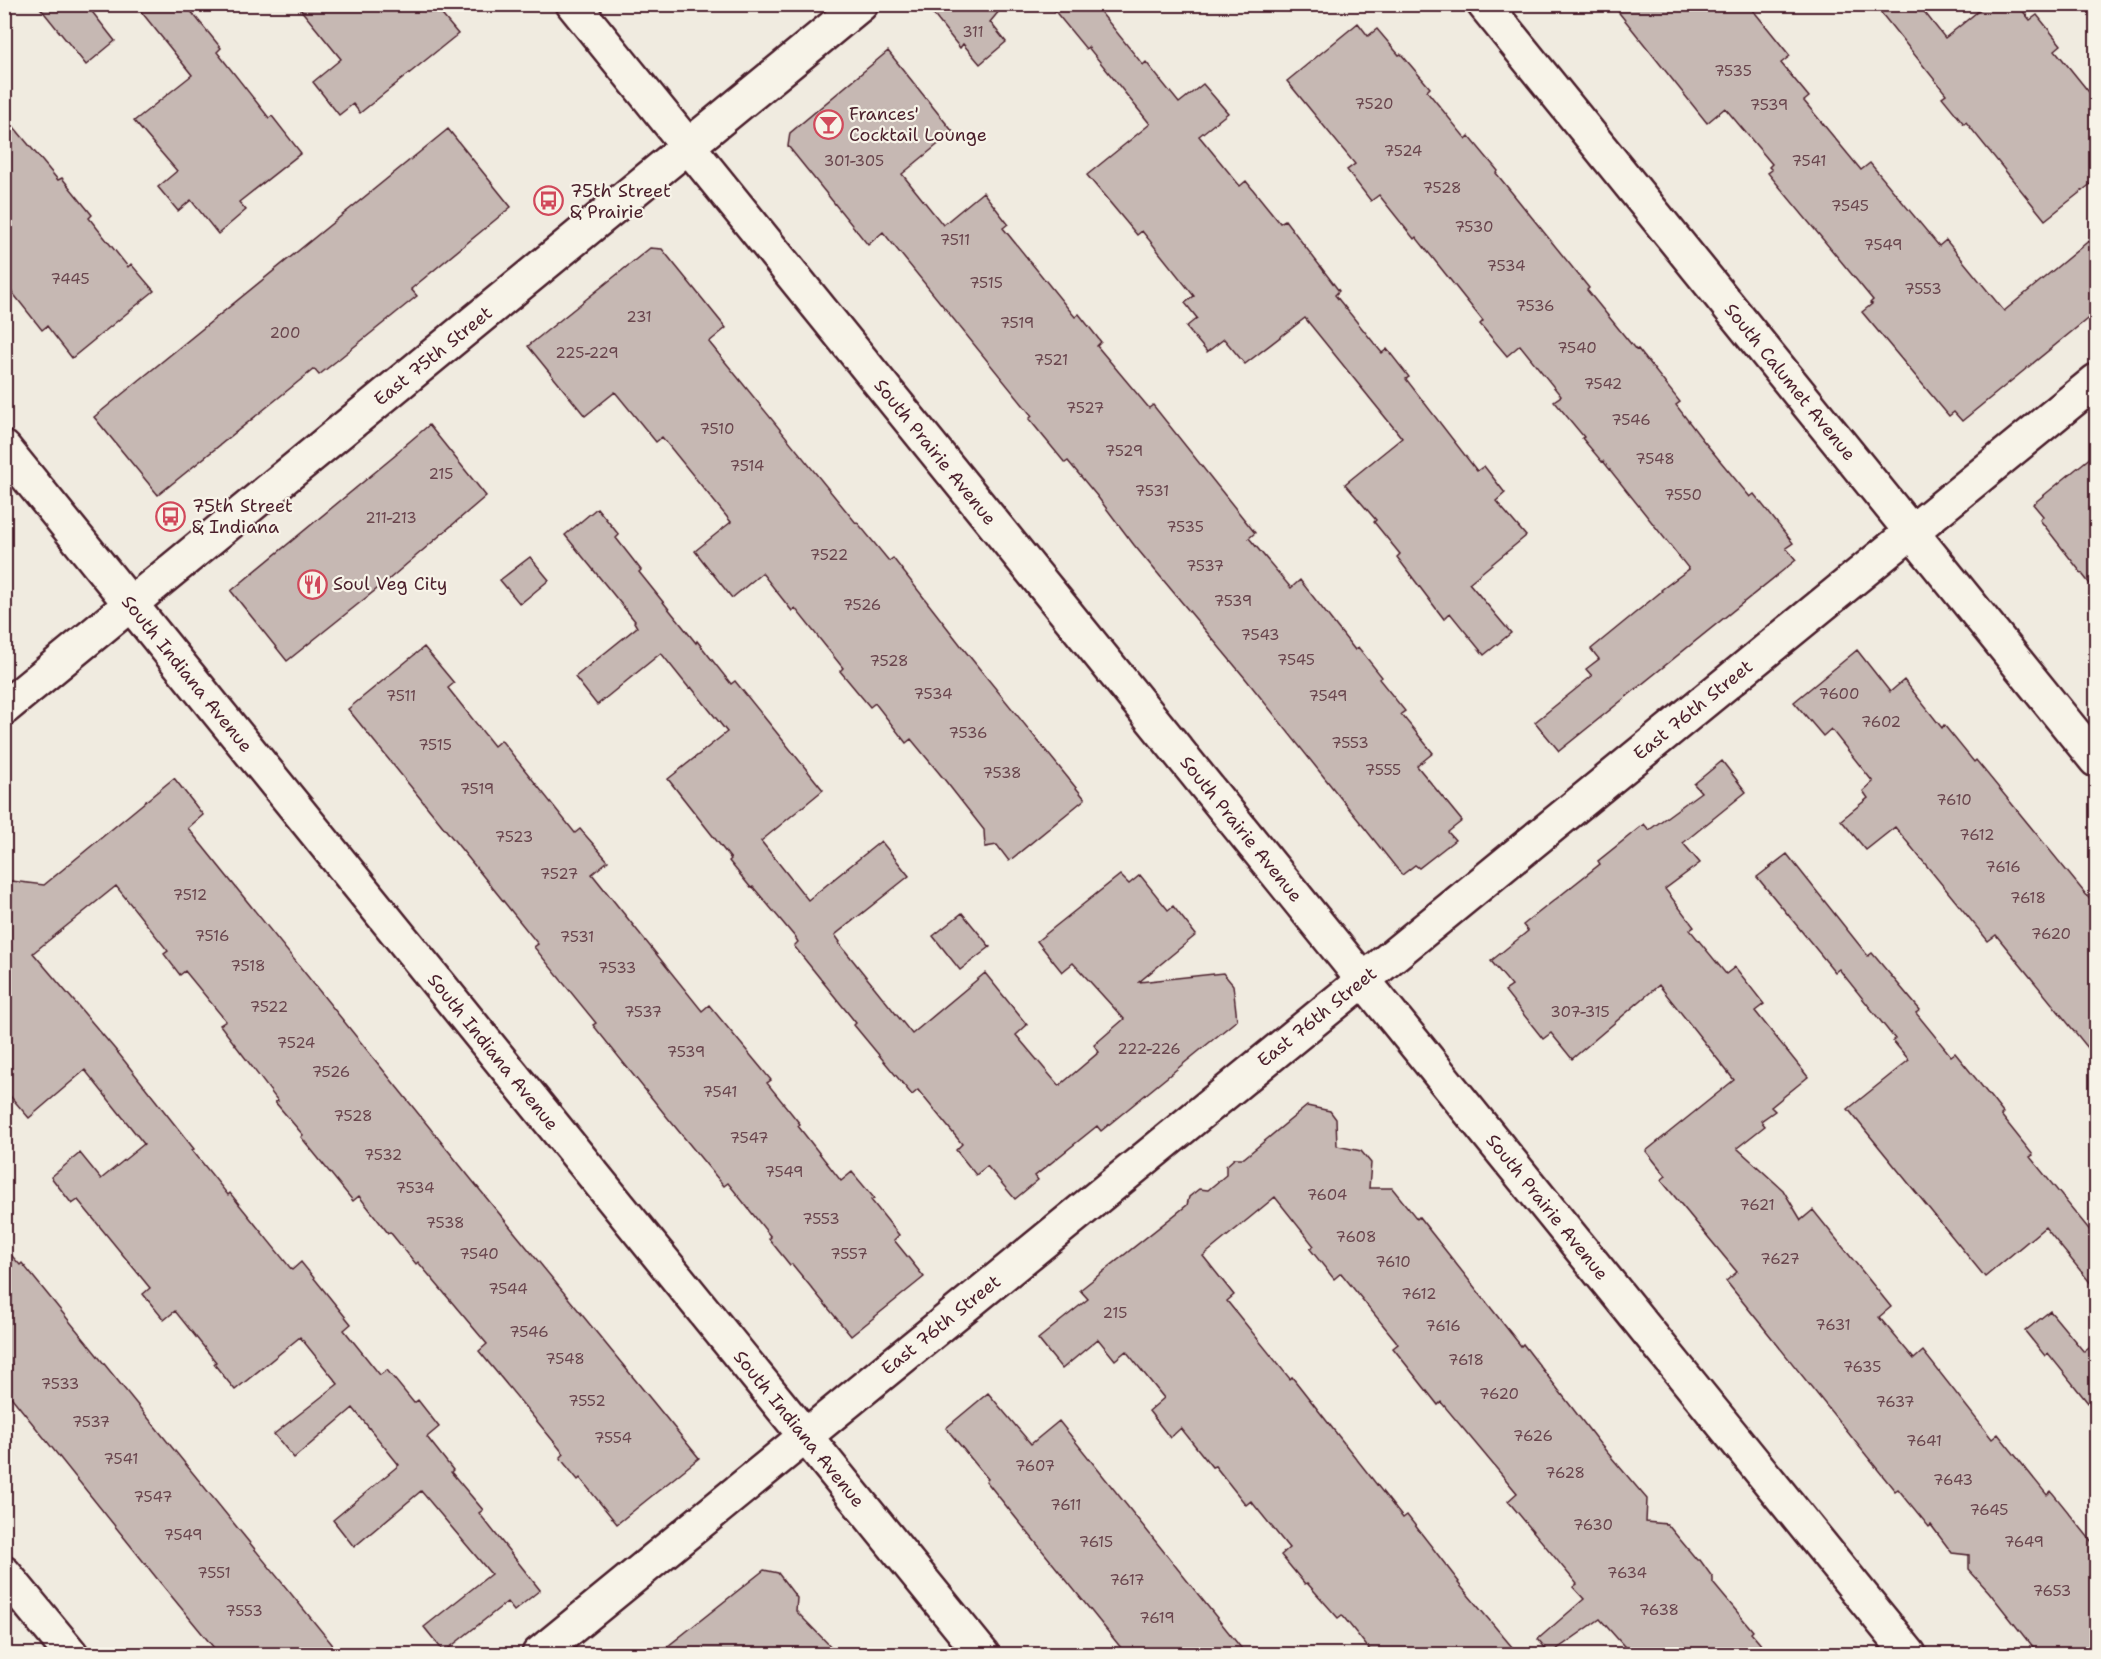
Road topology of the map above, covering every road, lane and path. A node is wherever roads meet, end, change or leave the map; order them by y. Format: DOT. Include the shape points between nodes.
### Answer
graph roads {
  1 [pos="573,4"];
  2 [pos="861,4"];
  3 [pos="1484,4"];
  4 [pos="688,147"];
  5 [pos="2097,381"];
  6 [pos="4,448"];
  7 [pos="1911,532"];
  8 [pos="130,605"];
  9 [pos="4,708"];
  10 [pos="2097,760"];
  11 [pos="1362,980"];
  12 [pos="805,1437"];
  13 [pos="4,1573"];
  14 [pos="71,1654"];
  15 [pos="539,1654"];
  16 [pos="982,1654"];
  17 [pos="1909,1654"];
  1 -- 4 [label="street, South Prairie Avenue"];
  2 -- 4 [label="street, East 75th Street"];
  3 -- 7 [label="street, South Calumet Avenue"];
  4 -- 8 [label="street, East 75th Street"];
  4 -- 11 [label="street, South Prairie Avenue"];
  5 -- 7 [label="street, East 76th Street"];
  6 -- 8 [label="street, South Indiana Avenue"];
  7 -- 10 [label="street, South Calumet Avenue"];
  7 -- 11 [label="street, East 76th Street"];
  8 -- 9 [label="street, East 75th Street"];
  8 -- 12 [label="street, South Indiana Avenue"];
  11 -- 12 [label="street, East 76th Street"];
  11 -- 17 [label="street, South Prairie Avenue"];
  12 -- 15 [label="street, East 76th Street"];
  12 -- 16 [label="street, South Indiana Avenue"];
  13 -- 14 [label="street"];
}
